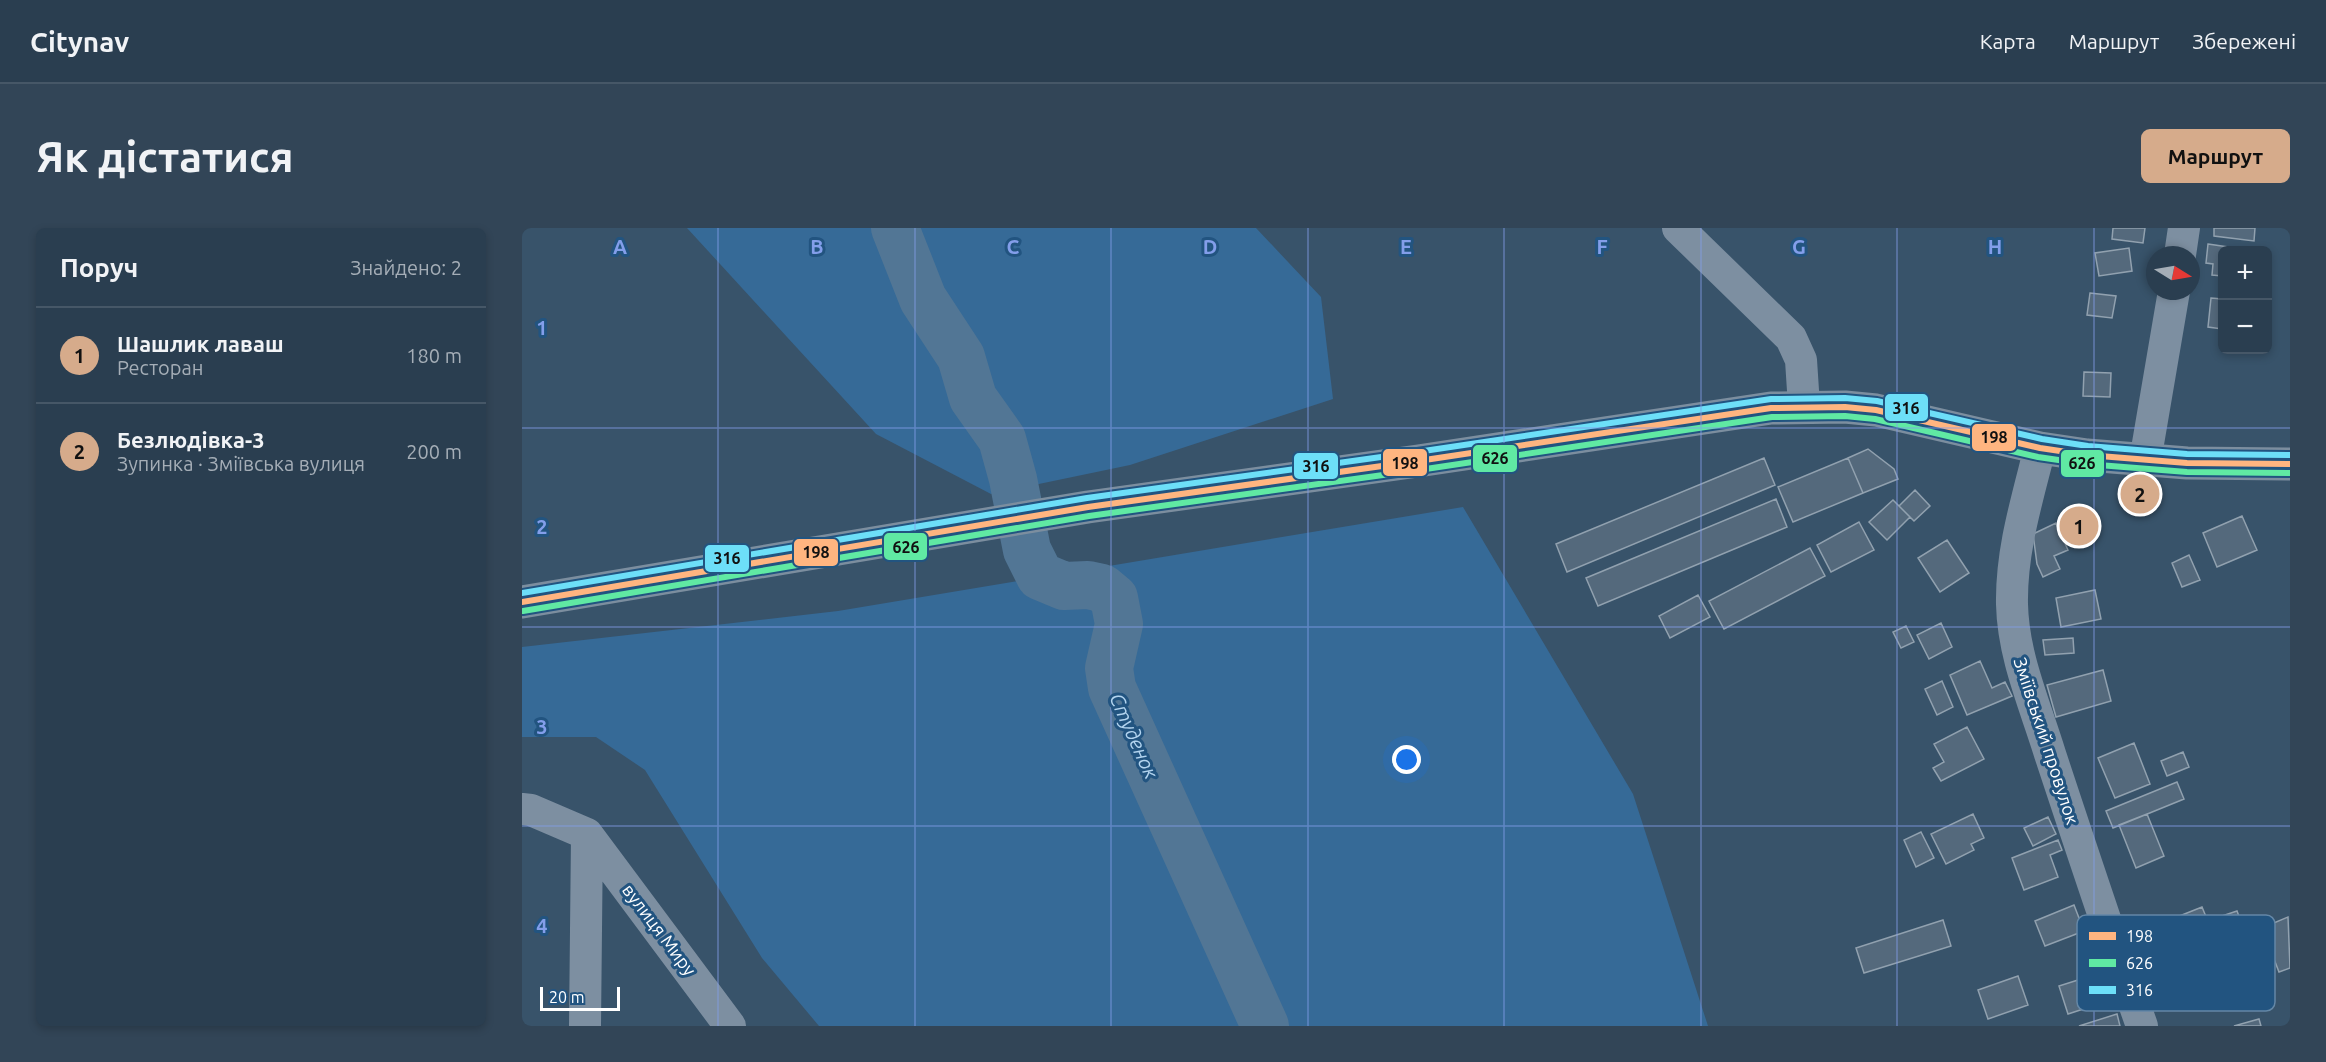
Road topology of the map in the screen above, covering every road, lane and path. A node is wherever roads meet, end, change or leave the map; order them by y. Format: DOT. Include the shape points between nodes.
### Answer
graph roads {
  1 [pos="1678,228"];
  2 [pos="2184,228"];
  3 [pos="2181,246"];
  4 [pos="2172,300"];
  5 [pos="1804,406"];
  6 [pos="2040,448"];
  7 [pos="2145,461"];
  8 [pos="2290,464"];
  9 [pos="522,602"];
  10 [pos="522,809"];
  11 [pos="587,834"];
  12 [pos="2104,915"];
  13 [pos="2137,1011"];
  14 [pos="585,1026"];
  15 [pos="730,1026"];
  16 [pos="2142,1026"];
  1 -- 5 [label="street" via="1791,338 1801,360"];
  2 -- 3 [label="street"];
  4 -- 7 [label="street"];
  5 -- 6 [label="main road" via="1876,410"];
  5 -- 9 [label="main road" via="1737,412 1088,507"];
  6 -- 7 [label="main road"];
  6 -- 12 [label="street, Зміївський провулок" via="2013,569 2017,648"];
  7 -- 8 [label="main road"];
  10 -- 11 [label="street"];
  11 -- 14 [label="street"];
  11 -- 15 [label="street, вулиця Миру"];
  13 -- 16 [label="street, Зміївський провулок"];
}
